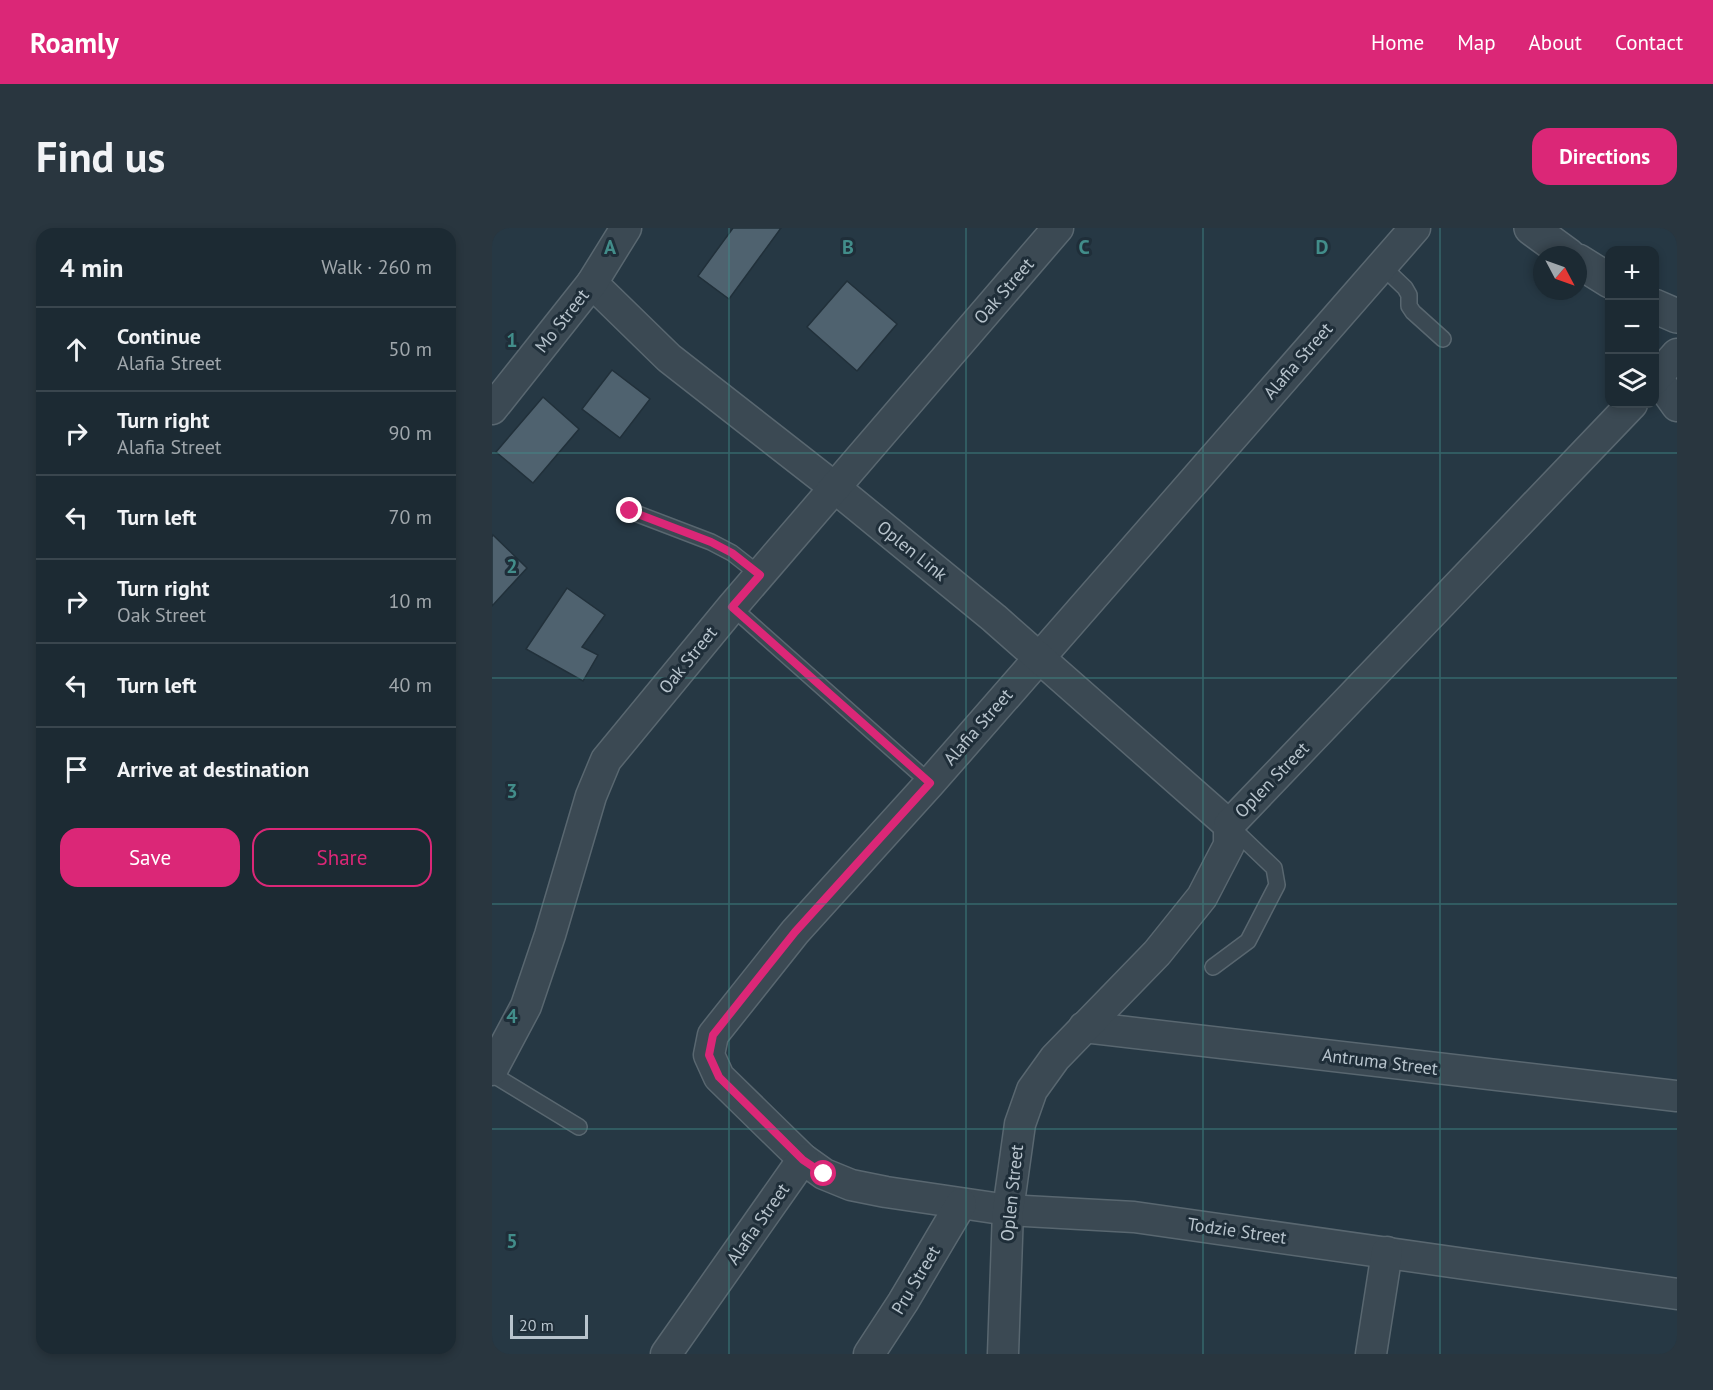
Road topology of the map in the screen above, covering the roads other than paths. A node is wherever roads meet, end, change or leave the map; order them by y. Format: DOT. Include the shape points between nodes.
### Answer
graph roads {
  1 [pos="626,228"];
  2 [pos="1058,228"];
  3 [pos="1415,228"];
  4 [pos="1531,228"];
  5 [pos="1556,246"];
  6 [pos="1382,266"];
  7 [pos="1587,267"];
  8 [pos="1605,278"];
  9 [pos="592,283"];
  10 [pos="1659,308"];
  11 [pos="1677,316"];
  12 [pos="1443,339"];
  13 [pos="1677,354"];
  14 [pos="1659,375"];
  15 [pos="1659,383"];
  16 [pos="1677,406"];
  17 [pos="1628,408"];
  18 [pos="492,409"];
  19 [pos="834,487"];
  20 [pos="630,511"];
  21 [pos="760,575"];
  22 [pos="732,607"];
  23 [pos="1040,657"];
  24 [pos="930,783"];
  25 [pos="1229,825"];
  26 [pos="1213,967"];
  27 [pos="1084,1027"];
  28 [pos="492,1072"];
  29 [pos="1677,1096"];
  30 [pos="579,1127"];
  31 [pos="803,1160"];
  32 [pos="961,1204"];
  33 [pos="1008,1210"];
  34 [pos="1387,1252"];
  35 [pos="1677,1294"];
  36 [pos="666,1354"];
  37 [pos="869,1354"];
  38 [pos="1003,1354"];
  39 [pos="1371,1354"];
  1 -- 9 [label="street, Mo Street"];
  2 -- 19 [label="street, Oak Street"];
  3 -- 6 [label="street, Alafia Street"];
  4 -- 5 [label="street"];
  6 -- 12 [label="lane" via="1406,288 1413,312"];
  6 -- 23 [label="street, Alafia Street"];
  7 -- 8 [label="street"];
  9 -- 18 [label="street, Mo Street"];
  9 -- 19 [label="street, Oplen Link" via="669,358"];
  10 -- 11 [label="street"];
  13 -- 14 [label="street"];
  15 -- 16 [label="street"];
  17 -- 25 [label="street, Oplen Street"];
  19 -- 21 [label="street, Oak Street"];
  19 -- 23 [label="street, Oplen Link"];
  20 -- 21 [label="lane" via="711,542"];
  21 -- 22 [label="street, Oak Street"];
  22 -- 24 [label="lane"];
  22 -- 28 [label="street, Oak Street" via="606,760 591,796 526,1006"];
  23 -- 24 [label="street, Alafia Street"];
  23 -- 25 [label="street, Oplen Link"];
  24 -- 31 [label="street, Alafia Street" via="795,932 713,1035 709,1055 719,1077"];
  25 -- 26 [label="lane" via="1274,868 1277,885 1248,941"];
  25 -- 27 [label="street, Oplen Street" via="1229,845 1202,897 1157,953"];
  27 -- 29 [label="street, Antruma Street"];
  27 -- 33 [label="street, Oplen Street" via="1032,1090 1020,1124"];
  28 -- 30 [label="lane"];
  31 -- 32 [label="street, Todzie Street" via="851,1185"];
  31 -- 36 [label="street, Alafia Street"];
  32 -- 33 [label="street, Todzie Street"];
  32 -- 37 [label="street, Pru Street"];
  33 -- 34 [label="street, Todzie Street" via="1134,1217"];
  33 -- 38 [label="street, Oplen Street"];
  34 -- 35 [label="street, Todzie Street"];
  34 -- 39 [label="street"];
}
